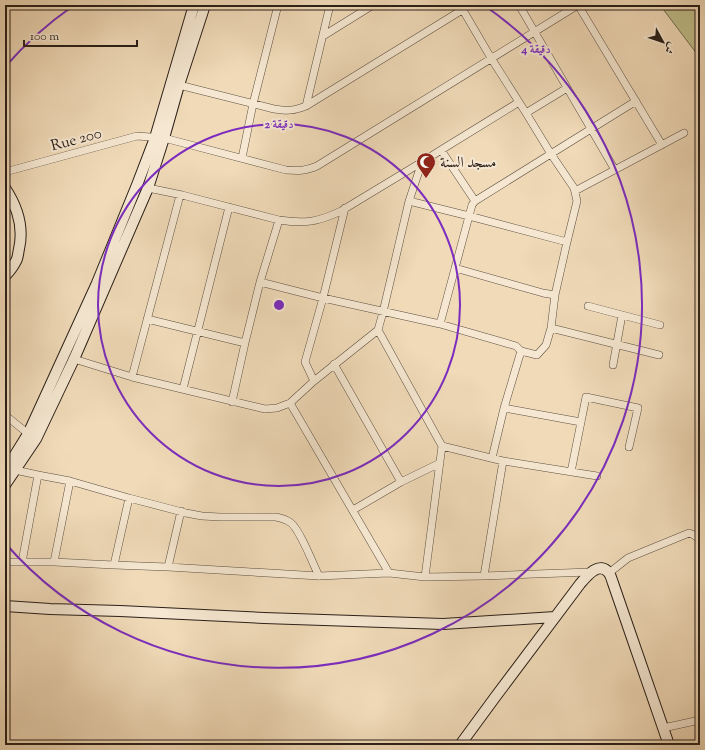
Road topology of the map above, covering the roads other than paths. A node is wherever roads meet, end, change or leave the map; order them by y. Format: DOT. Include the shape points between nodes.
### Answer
graph roads {
  1 [pos="194,5"];
  2 [pos="205,5"];
  3 [pos="278,5"];
  4 [pos="330,5"];
  5 [pos="373,5"];
  6 [pos="518,5"];
  7 [pos="578,5"];
  8 [pos="461,7"];
  9 [pos="534,31"];
  10 [pos="323,36"];
  11 [pos="490,58"];
  12 [pos="179,85"];
  13 [pos="567,88"];
  14 [pos="636,101"];
  15 [pos="519,102"];
  16 [pos="254,104"];
  17 [pos="306,106"];
  18 [pos="526,113"];
  19 [pos="591,129"];
  20 [pos="684,133"];
  21 [pos="160,138"];
  22 [pos="662,145"];
  23 [pos="441,150"];
  24 [pos="551,154"];
  25 [pos="242,158"];
  26 [pos="422,162"];
  27 [pos="615,170"];
  28 [pos="5,172"];
  29 [pos="5,188"];
  30 [pos="148,188"];
  31 [pos="575,191"];
  32 [pos="180,195"];
  33 [pos="409,201"];
  34 [pos="475,202"];
  35 [pos="228,207"];
  36 [pos="345,208"];
  37 [pos="469,216"];
  38 [pos="279,220"];
  39 [pos="567,242"];
  40 [pos="455,268"];
  41 [pos="5,276"];
  42 [pos="260,282"];
  43 [pos="556,295"];
  44 [pos="323,298"];
  45 [pos="588,306"];
  46 [pos="383,312"];
  47 [pos="622,315"];
  48 [pos="147,319"];
  49 [pos="440,324"];
  50 [pos="660,325"];
  51 [pos="551,328"];
  52 [pos="378,330"];
  53 [pos="197,331"];
  54 [pos="245,343"];
  55 [pos="616,344"];
  56 [pos="521,351"];
  57 [pos="659,355"];
  58 [pos="74,359"];
  59 [pos="334,364"];
  60 [pos="613,365"];
  61 [pos="132,377"];
  62 [pos="314,381"];
  63 [pos="183,389"];
  64 [pos="232,402"];
  65 [pos="290,404"];
  66 [pos="504,408"];
  67 [pos="5,415"];
  68 [pos="581,422"];
  69 [pos="32,436"];
  70 [pos="442,446"];
  71 [pos="629,447"];
  72 [pos="492,458"];
  73 [pos="503,461"];
  74 [pos="440,463"];
  75 [pos="10,470"];
  76 [pos="571,472"];
  77 [pos="38,476"];
  78 [pos="597,476"];
  79 [pos="70,481"];
  80 [pos="401,482"];
  81 [pos="5,485"];
  82 [pos="130,498"];
  83 [pos="352,510"];
  84 [pos="181,511"];
  85 [pos="700,540"];
  86 [pos="5,562"];
  87 [pos="22,562"];
  88 [pos="54,562"];
  89 [pos="114,565"];
  90 [pos="168,567"];
  91 [pos="590,572"];
  92 [pos="389,573"];
  93 [pos="609,573"];
  94 [pos="319,576"];
  95 [pos="484,576"];
  96 [pos="425,577"];
  97 [pos="5,606"];
  98 [pos="555,617"];
  99 [pos="700,720"];
  100 [pos="663,728"];
  101 [pos="460,745"];
  102 [pos="669,745"];
  1 -- 21 [label="main road"];
  2 -- 12 [label="main road"];
  3 -- 16 [label="street"];
  4 -- 10 [label="street"];
  5 -- 10 [label="street"];
  6 -- 9 [label="street"];
  7 -- 9 [label="street, Rue 200"];
  7 -- 14 [label="street"];
  8 -- 11 [label="street"];
  8 -- 17 [label="street"];
  9 -- 11 [label="street, Rue 200"];
  9 -- 13 [label="street"];
  10 -- 17 [label="street"];
  11 -- 15 [label="street"];
  11 -- 25 [label="street, Rue 200" via="308,170 286,170"];
  12 -- 16 [label="street"];
  12 -- 21 [label="main road"];
  13 -- 18 [label="street"];
  13 -- 19 [label="street"];
  14 -- 19 [label="street"];
  14 -- 22 [label="street"];
  15 -- 18 [label="street"];
  15 -- 23 [label="street"];
  16 -- 17 [label="street" via="286,111"];
  16 -- 25 [label="street"];
  18 -- 24 [label="street"];
  19 -- 24 [label="street"];
  19 -- 27 [label="street"];
  20 -- 22 [label="street"];
  21 -- 25 [label="street, Rue 200"];
  21 -- 28 [label="street, Rue 200" via="137,136"];
  21 -- 30 [label="main road"];
  21 -- 69 [label="main road" via="137,185"];
  22 -- 27 [label="street"];
  23 -- 26 [label="street"];
  23 -- 34 [label="street"];
  24 -- 31 [label="street"];
  24 -- 34 [label="street"];
  26 -- 33 [label="street"];
  26 -- 36 [label="street"];
  27 -- 31 [label="street"];
  29 -- 41 [label="main road" via="18,214 20,245 17,260"];
  30 -- 32 [label="street"];
  30 -- 58 [label="main road"];
  31 -- 39 [label="street" via="577,201"];
  32 -- 35 [label="street"];
  32 -- 48 [label="street"];
  33 -- 37 [label="street"];
  33 -- 46 [label="street"];
  34 -- 37 [label="street"];
  35 -- 38 [label="street"];
  35 -- 53 [label="street"];
  36 -- 38 [label="street" via="316,221"];
  36 -- 44 [label="street"];
  37 -- 39 [label="street"];
  37 -- 40 [label="street"];
  38 -- 42 [label="street"];
  39 -- 43 [label="street"];
  40 -- 43 [label="street"];
  40 -- 49 [label="street"];
  42 -- 44 [label="street"];
  42 -- 54 [label="street"];
  43 -- 51 [label="street"];
  44 -- 46 [label="street"];
  44 -- 62 [label="street" via="305,362"];
  45 -- 47 [label="street"];
  46 -- 49 [label="street"];
  46 -- 52 [label="street"];
  47 -- 50 [label="street"];
  47 -- 55 [label="street"];
  48 -- 53 [label="street"];
  48 -- 61 [label="street"];
  49 -- 56 [label="street" via="516,346"];
  51 -- 55 [label="street"];
  51 -- 56 [label="street" via="546,345 537,355"];
  52 -- 59 [label="street"];
  52 -- 70 [label="street"];
  53 -- 54 [label="street"];
  53 -- 63 [label="street"];
  54 -- 64 [label="street"];
  55 -- 57 [label="street"];
  55 -- 60 [label="street"];
  56 -- 66 [label="street"];
  58 -- 61 [label="street"];
  58 -- 69 [label="main road"];
  59 -- 62 [label="street"];
  59 -- 80 [label="street"];
  61 -- 63 [label="street"];
  62 -- 65 [label="street"];
  63 -- 64 [label="street"];
  64 -- 65 [label="street" via="265,409"];
  65 -- 83 [label="street"];
  66 -- 68 [label="street"];
  66 -- 72 [label="street"];
  67 -- 69 [label="street"];
  68 -- 71 [label="street" via="586,397 638,408"];
  68 -- 76 [label="street"];
  69 -- 75 [label="main road"];
  70 -- 72 [label="street"];
  70 -- 74 [label="street"];
  72 -- 73 [label="street"];
  73 -- 76 [label="street"];
  73 -- 95 [label="street"];
  74 -- 80 [label="street"];
  74 -- 96 [label="street"];
  75 -- 77 [label="street"];
  75 -- 81 [label="main road"];
  76 -- 78 [label="street"];
  77 -- 79 [label="street"];
  77 -- 87 [label="street"];
  79 -- 82 [label="street"];
  79 -- 88 [label="street"];
  80 -- 83 [label="street"];
  82 -- 84 [label="street"];
  82 -- 89 [label="street"];
  83 -- 92 [label="street"];
  84 -- 90 [label="street"];
  84 -- 94 [label="street" via="202,516 284,519 297,530"];
  85 -- 93 [label="street" via="689,533 628,558"];
  86 -- 87 [label="street"];
  87 -- 88 [label="street"];
  88 -- 89 [label="street"];
  89 -- 90 [label="street"];
  90 -- 94 [label="street"];
  91 -- 93 [label="main road" via="603,569"];
  91 -- 95 [label="street"];
  91 -- 98 [label="main road"];
  92 -- 94 [label="street"];
  92 -- 96 [label="street"];
  93 -- 100 [label="main road"];
  95 -- 96 [label="street"];
  97 -- 98 [label="main road" via="443,624"];
  98 -- 101 [label="main road"];
  99 -- 100 [label="street"];
  100 -- 102 [label="main road"];
}
